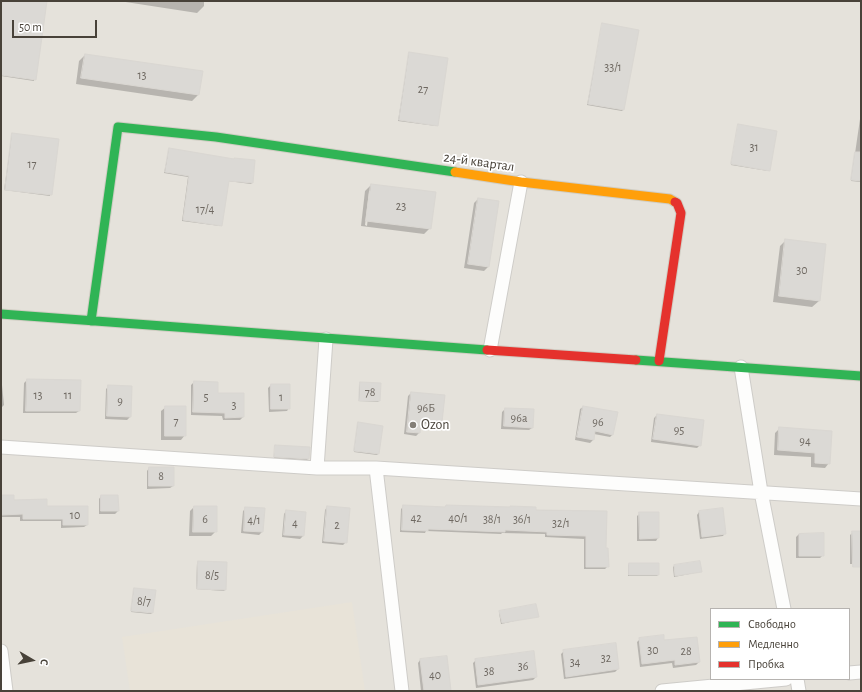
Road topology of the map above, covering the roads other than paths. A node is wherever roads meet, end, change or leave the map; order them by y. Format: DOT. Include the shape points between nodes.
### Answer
graph roads {
  1 [pos="521,182"];
  2 [pos="1,314"];
  3 [pos="91,321"];
  4 [pos="326,339"];
  5 [pos="490,350"];
  6 [pos="660,361"];
  7 [pos="741,367"];
  8 [pos="861,376"];
  9 [pos="1,447"];
  10 [pos="317,468"];
  11 [pos="376,468"];
  12 [pos="761,492"];
  13 [pos="861,500"];
  14 [pos="784,608"];
  15 [pos="1,652"];
  16 [pos="850,672"];
  17 [pos="861,672"];
  18 [pos="776,680"];
  19 [pos="797,680"];
  20 [pos="6,691"];
  21 [pos="402,691"];
  22 [pos="662,691"];
  23 [pos="799,691"];
  1 -- 3 [label="street, 24-й квартал" via="216,137 118,127"];
  1 -- 5 [label="street"];
  1 -- 6 [label="street, 24-й квартал" via="670,199 677,203 681,213"];
  2 -- 3 [label="street"];
  3 -- 4 [label="street"];
  4 -- 5 [label="street"];
  4 -- 10 [label="street"];
  5 -- 6 [label="street"];
  6 -- 7 [label="street"];
  7 -- 8 [label="street"];
  7 -- 12 [label="street"];
  9 -- 10 [label="street"];
  10 -- 11 [label="street"];
  11 -- 12 [label="street"];
  11 -- 21 [label="street"];
  12 -- 13 [label="street"];
  12 -- 14 [label="street"];
  15 -- 20 [label="street"];
  16 -- 17 [label="street"];
  18 -- 22 [label="street"];
  19 -- 23 [label="street"];
}
